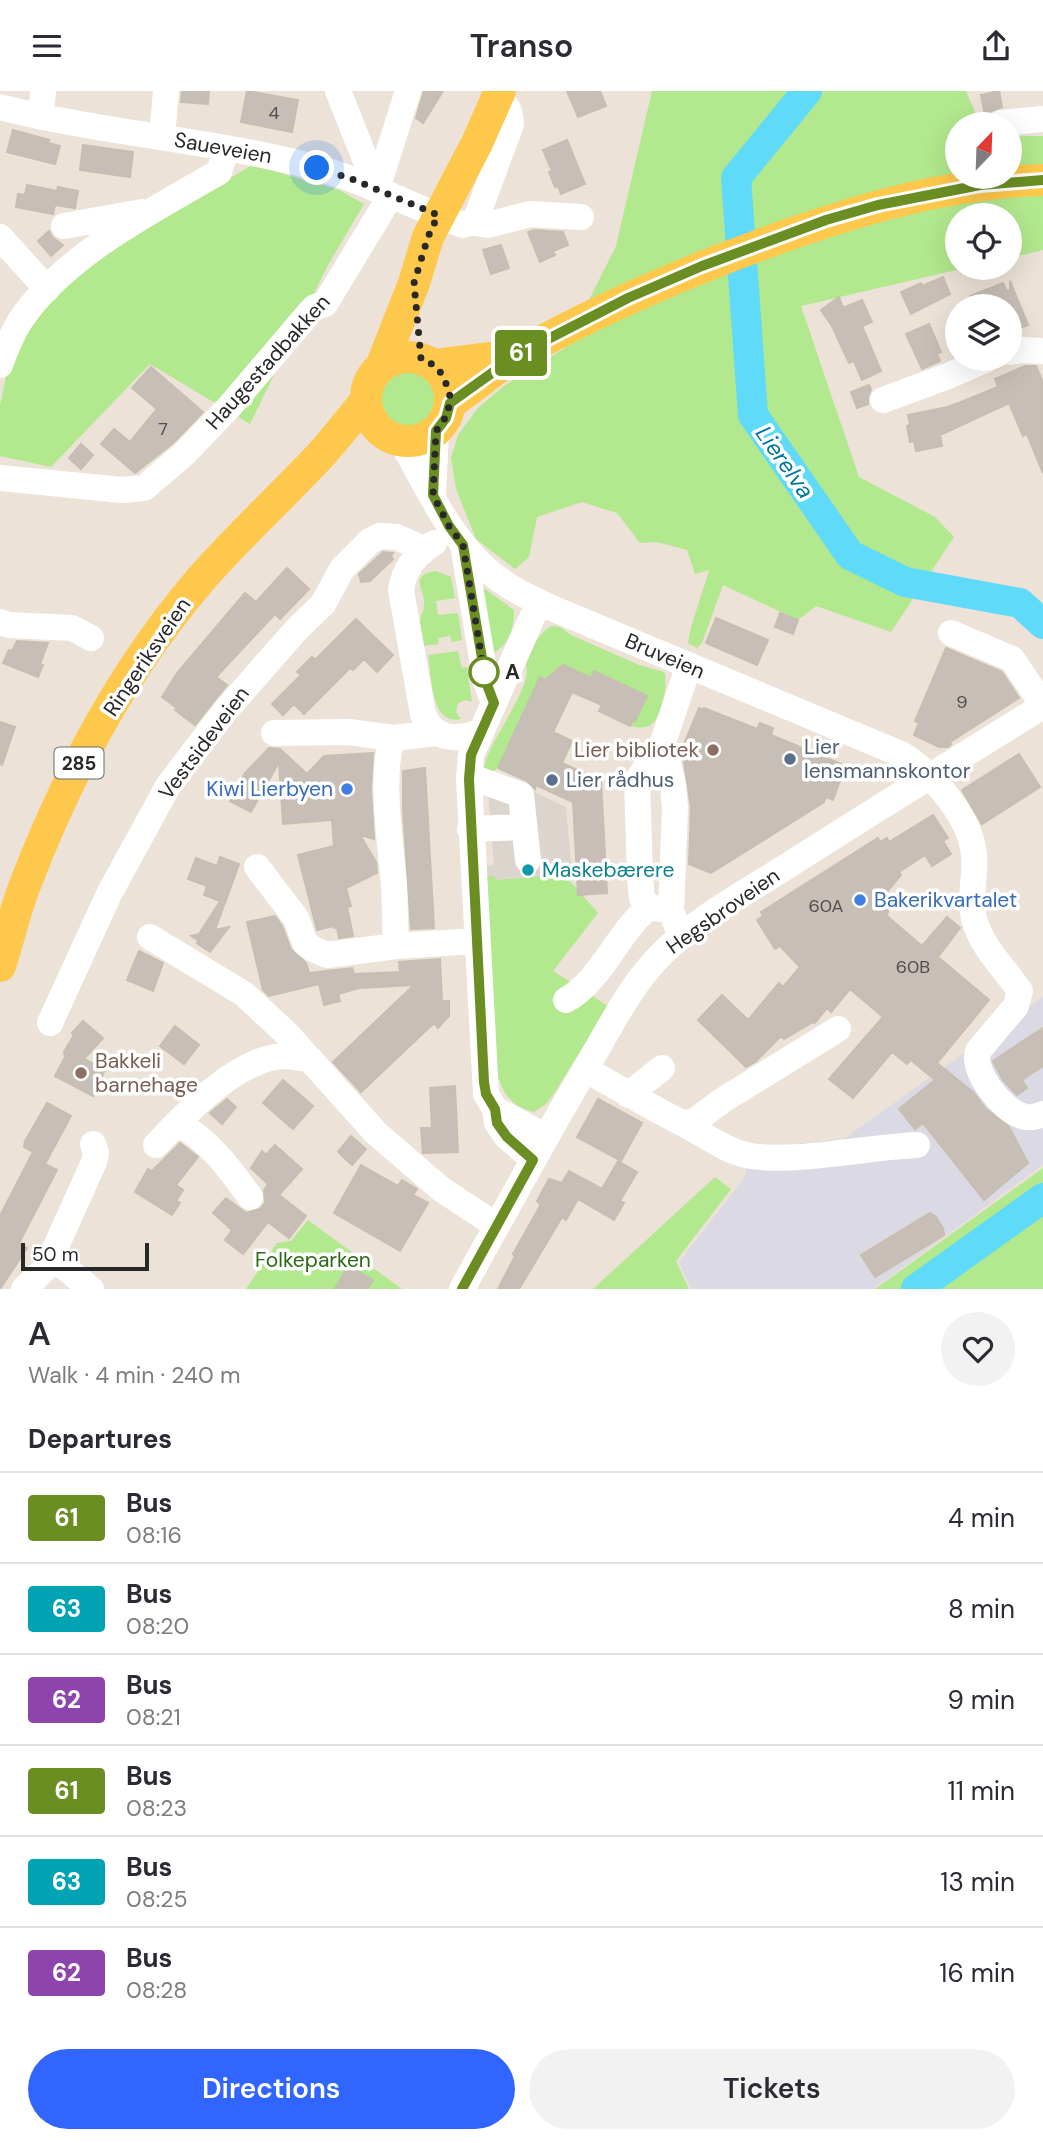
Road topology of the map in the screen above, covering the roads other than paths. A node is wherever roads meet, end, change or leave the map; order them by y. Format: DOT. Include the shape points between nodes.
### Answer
graph roads {
  1 [pos="166,91"];
  2 [pos="338,91"];
  3 [pos="408,91"];
  4 [pos="499,94"];
  5 [pos="42,104"];
  6 [pos="0,107"];
  7 [pos="1043,119"];
  8 [pos="1022,121"];
  9 [pos="162,137"];
  10 [pos="226,150"];
  11 [pos="1043,180"];
  12 [pos="384,192"];
  13 [pos="154,209"];
  14 [pos="438,215"];
  15 [pos="581,217"];
  16 [pos="471,222"];
  17 [pos="64,226"];
  18 [pos="0,237"];
  19 [pos="414,283"];
  20 [pos="47,289"];
  21 [pos="1022,350"];
  22 [pos="1043,351"];
  23 [pos="517,355"];
  24 [pos="427,362"];
  25 [pos="0,365"];
  26 [pos="381,367"];
  27 [pos="959,371"];
  28 [pos="366,400"];
  29 [pos="883,400"];
  30 [pos="450,403"];
  31 [pos="436,431"];
  32 [pos="393,439"];
  33 [pos="316,460"];
  34 [pos="0,478"];
  35 [pos="433,495"];
  36 [pos="460,540"];
  37 [pos="422,552"];
  38 [pos="540,602"];
  39 [pos="0,622"];
  40 [pos="951,633"];
  41 [pos="90,638"];
  42 [pos="688,665"];
  43 [pos="494,703"];
  44 [pos="1043,705"];
  45 [pos="482,731"];
  46 [pos="274,733"];
  47 [pos="436,733"];
  48 [pos="393,738"];
  49 [pos="663,742"];
  50 [pos="930,775"];
  51 [pos="469,776"];
  52 [pos="524,827"];
  53 [pos="470,829"];
  54 [pos="528,860"];
  55 [pos="257,867"];
  56 [pos="660,909"];
  57 [pos="681,936"];
  58 [pos="150,937"];
  59 [pos="476,941"];
  60 [pos="396,946"];
  61 [pos="0,966"];
  62 [pos="566,1000"];
  63 [pos="50,1023"];
  64 [pos="838,1029"];
  65 [pos="311,1060"];
  66 [pos="662,1068"];
  67 [pos="585,1069"];
  68 [pos="628,1095"];
  69 [pos="495,1109"];
  70 [pos="1043,1114"];
  71 [pos="177,1123"];
  72 [pos="684,1124"];
  73 [pos="546,1137"];
  74 [pos="93,1145"];
  75 [pos="156,1145"];
  76 [pos="917,1146"];
  77 [pos="533,1160"];
  78 [pos="250,1197"];
  79 [pos="497,1226"];
  80 [pos="57,1260"];
  81 [pos="24,1289"];
  82 [pos="91,1289"];
  83 [pos="462,1289"];
  1 -- 9 [label="street"];
  2 -- 12 [label="street"];
  3 -- 12 [label="street, Haugestadbakken"];
  4 -- 14 [label="main road"];
  4 -- 16 [label="street" via="510,112 511,124"];
  5 -- 6 [label="street, Saueveien"];
  5 -- 9 [label="street, Saueveien"];
  7 -- 8 [label="street"];
  9 -- 10 [label="street, Saueveien"];
  10 -- 12 [label="street, Saueveien" via="317,168"];
  10 -- 13 [label="street" via="219,172"];
  11 -- 23 [label="main road" via="909,197 810,227 692,270"];
  12 -- 14 [label="street, Saueveien"];
  12 -- 34 [label="street, Haugestadbakken" via="325,304 309,313 230,406 154,482 136,491"];
  13 -- 17 [label="street"];
  13 -- 20 [label="street"];
  14 -- 16 [label="street" via="463,225"];
  14 -- 19 [label="main road"];
  15 -- 16 [label="street" via="530,214 488,225"];
  18 -- 20 [label="street"];
  19 -- 24 [label="main road"];
  19 -- 26 [label="main road"];
  20 -- 25 [label="street" via="19,322"];
  21 -- 22 [label="street"];
  23 -- 24 [label="main road"];
  23 -- 30 [label="main road"];
  24 -- 26 [label="main road" via="400,358"];
  24 -- 30 [label="main road" via="447,382"];
  26 -- 28 [label="main road, Ringeriksveien / 285" via="369,384"];
  27 -- 29 [label="street"];
  28 -- 32 [label="main road" via="371,421"];
  28 -- 33 [label="main road, Ringeriksveien / 285"];
  30 -- 31 [label="main road"];
  31 -- 32 [label="main road, Ringeriksveien / 285" via="417,441"];
  31 -- 35 [label="street"];
  32 -- 33 [label="main road, Ringeriksveien / 285"];
  32 -- 35 [label="street, Bruveien"];
  33 -- 61 [label="main road, Ringeriksveien / 285" via="200,581 129,678 57,810 23,892"];
  35 -- 36 [label="street, Bruveien"];
  36 -- 37 [label="street" via="433,544"];
  36 -- 38 [label="street, Bruveien" via="493,575"];
  36 -- 43 [label="street" via="486,682"];
  37 -- 47 [label="street" via="403,576 401,590 423,714"];
  37 -- 63 [label="street, Vestsideveien" via="397,537 370,541 342,569 309,621 225,711 168,786 103,905"];
  38 -- 42 [label="street, Bruveien"];
  38 -- 43 [label="street"];
  39 -- 41 [label="street" via="72,628"];
  40 -- 44 [label="street" via="1012,659"];
  42 -- 49 [label="street"];
  42 -- 50 [label="street, Bruveien" via="903,755"];
  43 -- 45 [label="street"];
  44 -- 50 [label="street, Hegsbroveien"];
  45 -- 47 [label="street" via="454,738"];
  45 -- 51 [label="street" via="471,755"];
  46 -- 48 [label="street" via="349,732"];
  47 -- 48 [label="street"];
  48 -- 60 [label="street" via="387,752 388,836"];
  49 -- 56 [label="street" via="675,808"];
  49 -- 56 [label="street" via="636,781 642,898"];
  50 -- 57 [label="street, Hegsbroveien"];
  50 -- 70 [label="street, Bruveien" via="959,815 972,845 972,902 982,941 1020,991 1016,1006 978,1051 977,1067 1015,1113 1031,1118"];
  51 -- 52 [label="street" via="521,795"];
  51 -- 53 [label="street"];
  52 -- 53 [label="street"];
  52 -- 54 [label="street"];
  53 -- 59 [label="street"];
  55 -- 60 [label="street" via="313,949 327,955"];
  56 -- 57 [label="street"];
  56 -- 62 [label="street" via="635,918 581,992"];
  57 -- 67 [label="street, Hegsbroveien" via="643,975"];
  58 -- 65 [label="street" via="244,994"];
  59 -- 60 [label="street"];
  59 -- 69 [label="street" via="484,1082"];
  64 -- 72 [label="street"];
  65 -- 71 [label="street" via="279,1057 247,1068 206,1094"];
  65 -- 79 [label="street" via="384,1141 441,1189"];
  66 -- 68 [label="street"];
  67 -- 68 [label="street"];
  67 -- 73 [label="street, Hegsbroveien"];
  68 -- 72 [label="street"];
  69 -- 73 [label="street"];
  69 -- 77 [label="street" via="497,1123 507,1137"];
  71 -- 75 [label="street"];
  71 -- 78 [label="street" via="228,1166"];
  72 -- 76 [label="street" via="739,1153 766,1157"];
  73 -- 77 [label="street, Hegsbroveien"];
  74 -- 80 [label="street" via="94,1161 53,1253"];
  77 -- 79 [label="street, Hegsbroveien"];
  79 -- 83 [label="street, Hegsbroveien"];
  80 -- 81 [label="street"];
  80 -- 82 [label="street"];
}
